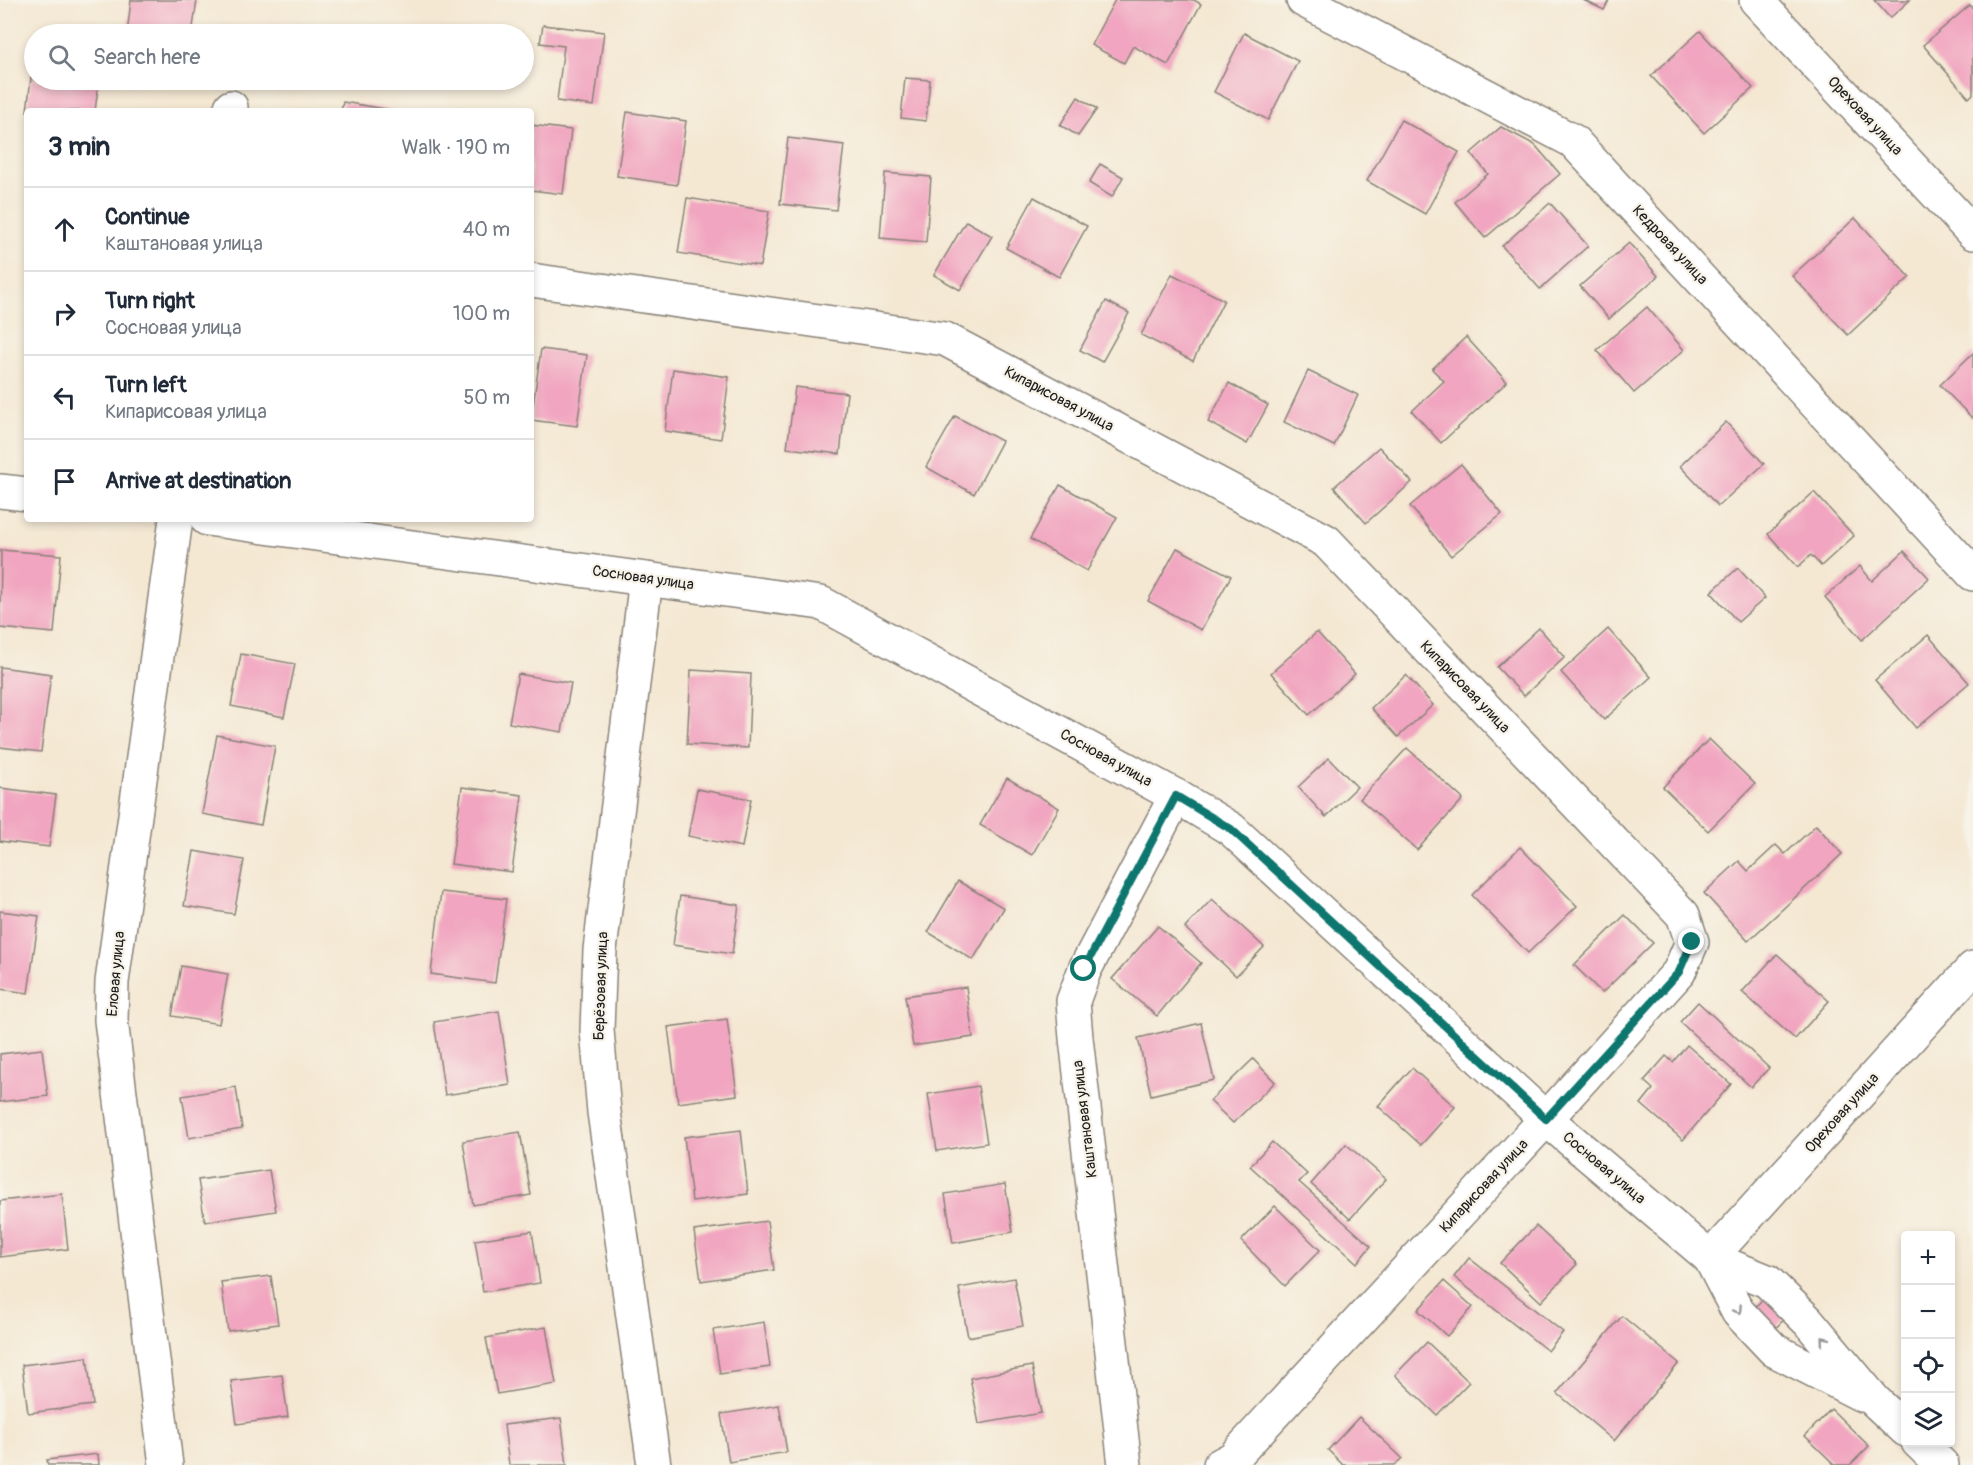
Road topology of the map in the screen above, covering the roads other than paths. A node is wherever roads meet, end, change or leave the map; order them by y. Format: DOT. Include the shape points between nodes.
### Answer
graph roads {
  1 [pos="1302,0"];
  2 [pos="1756,0"];
  3 [pos="1973,233"];
  4 [pos="534,280"];
  5 [pos="0,491"];
  6 [pos="24,494"];
  7 [pos="176,522"];
  8 [pos="229,522"];
  9 [pos="1973,574"];
  10 [pos="646,579"];
  11 [pos="1176,796"];
  12 [pos="1973,968"];
  13 [pos="1546,1119"];
  14 [pos="1710,1258"];
  15 [pos="1875,1401"];
  16 [pos="1901,1426"];
  17 [pos="1922,1447"];
  18 [pos="166,1465"];
  19 [pos="654,1465"];
  20 [pos="1125,1465"];
  21 [pos="1220,1465"];
  22 [pos="1942,1465"];
  1 -- 9 [label="street, Кедровая улица" via="1573,141"];
  2 -- 3 [label="street, Ореховая улица"];
  4 -- 13 [label="street, Кипарисовая улица" via="945,339 1326,541 1683,915 1692,942 1679,972"];
  5 -- 6 [label="street"];
  7 -- 18 [label="street, Еловая улица" via="112,982 111,1020"];
  8 -- 10 [label="street, Сосновая улица"];
  10 -- 11 [label="street, Сосновая улица" via="820,603"];
  10 -- 19 [label="street, Берёзовая улица" via="600,950 597,1030 604,1112"];
  11 -- 13 [label="street, Сосновая улица" via="1231,829"];
  11 -- 20 [label="street, Каштановая улица" via="1084,969 1073,1001"];
  12 -- 14 [label="street, Ореховая улица"];
  13 -- 14 [label="street, Сосновая улица"];
  13 -- 21 [label="street, Кипарисовая улица" via="1233,1458"];
  15 -- 14 [label="street, Сосновая улица, one-way" via="1808,1321 1767,1281"];
  14 -- 15 [label="street, one-way" via="1738,1312 1774,1350"];
  15 -- 16 [label="street, Сосновая улица"];
  17 -- 22 [label="street"];
}
